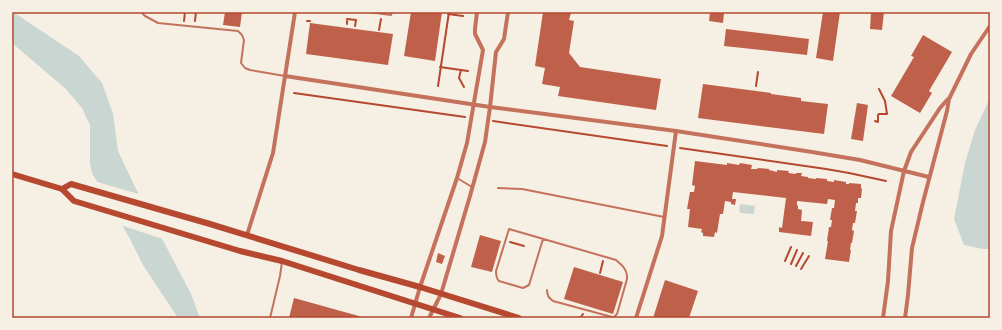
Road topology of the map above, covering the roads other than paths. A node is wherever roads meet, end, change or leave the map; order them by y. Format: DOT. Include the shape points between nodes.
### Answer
graph roads {
  1 [pos="141,12"];
  2 [pos="295,12"];
  3 [pos="369,12"];
  4 [pos="392,12"];
  5 [pos="477,12"];
  6 [pos="508,12"];
  7 [pos="990,26"];
  8 [pos="285,76"];
  9 [pos="949,99"];
  10 [pos="473,104"];
  11 [pos="490,107"];
  12 [pos="676,131"];
  13 [pos="904,171"];
  14 [pos="12,174"];
  15 [pos="929,177"];
  16 [pos="457,178"];
  17 [pos="473,188"];
  18 [pos="498,188"];
  19 [pos="62,189"];
  20 [pos="665,217"];
  21 [pos="247,236"];
  22 [pos="543,239"];
  23 [pos="282,261"];
  24 [pos="420,287"];
  25 [pos="547,290"];
  26 [pos="441,294"];
  27 [pos="416,304"];
  28 [pos="433,310"];
  29 [pos="270,318"];
  30 [pos="411,318"];
  31 [pos="430,318"];
  32 [pos="460,318"];
  33 [pos="519,318"];
  34 [pos="636,318"];
  35 [pos="883,318"];
  36 [pos="905,318"];
  1 -- 8 [label="lane" via="158,23 238,31 244,40 241,63 245,68"];
  2 -- 8 [label="street"];
  3 -- 4 [label="lane" via="391,15"];
  5 -- 10 [label="street" via="475,34 483,50"];
  6 -- 11 [label="street" via="504,39 496,52"];
  7 -- 9 [label="street" via="971,54"];
  8 -- 10 [label="street"];
  8 -- 21 [label="street" via="273,153"];
  9 -- 13 [label="street" via="940,108 911,152"];
  9 -- 15 [label="street"];
  10 -- 11 [label="street"];
  10 -- 16 [label="street" via="467,143"];
  11 -- 12 [label="street"];
  11 -- 17 [label="street" via="485,142"];
  12 -- 13 [label="street" via="860,160"];
  12 -- 20 [label="street"];
  13 -- 15 [label="street"];
  13 -- 35 [label="street" via="891,231"];
  14 -- 19 [label="main road"];
  15 -- 36 [label="street" via="912,248"];
  16 -- 17 [label="lane"];
  16 -- 24 [label="street"];
  17 -- 26 [label="street"];
  18 -- 20 [label="lane" via="522,189"];
  19 -- 21 [label="main road" via="71,184"];
  19 -- 23 [label="main road" via="74,201 240,251"];
  20 -- 34 [label="street" via="662,236"];
  21 -- 24 [label="main road"];
  22 -- 22 [label="lane" via="509,229 496,271 497,279 523,288 529,285"];
  22 -- 25 [label="lane" via="616,260 626,271 627,279 614,317 553,301 549,298"];
  23 -- 27 [label="main road"];
  23 -- 29 [label="lane"];
  24 -- 26 [label="main road"];
  24 -- 27 [label="street"];
  26 -- 28 [label="street"];
  26 -- 33 [label="main road"];
  27 -- 28 [label="main road"];
  27 -- 30 [label="street"];
  28 -- 31 [label="street"];
  28 -- 32 [label="main road"];
}
